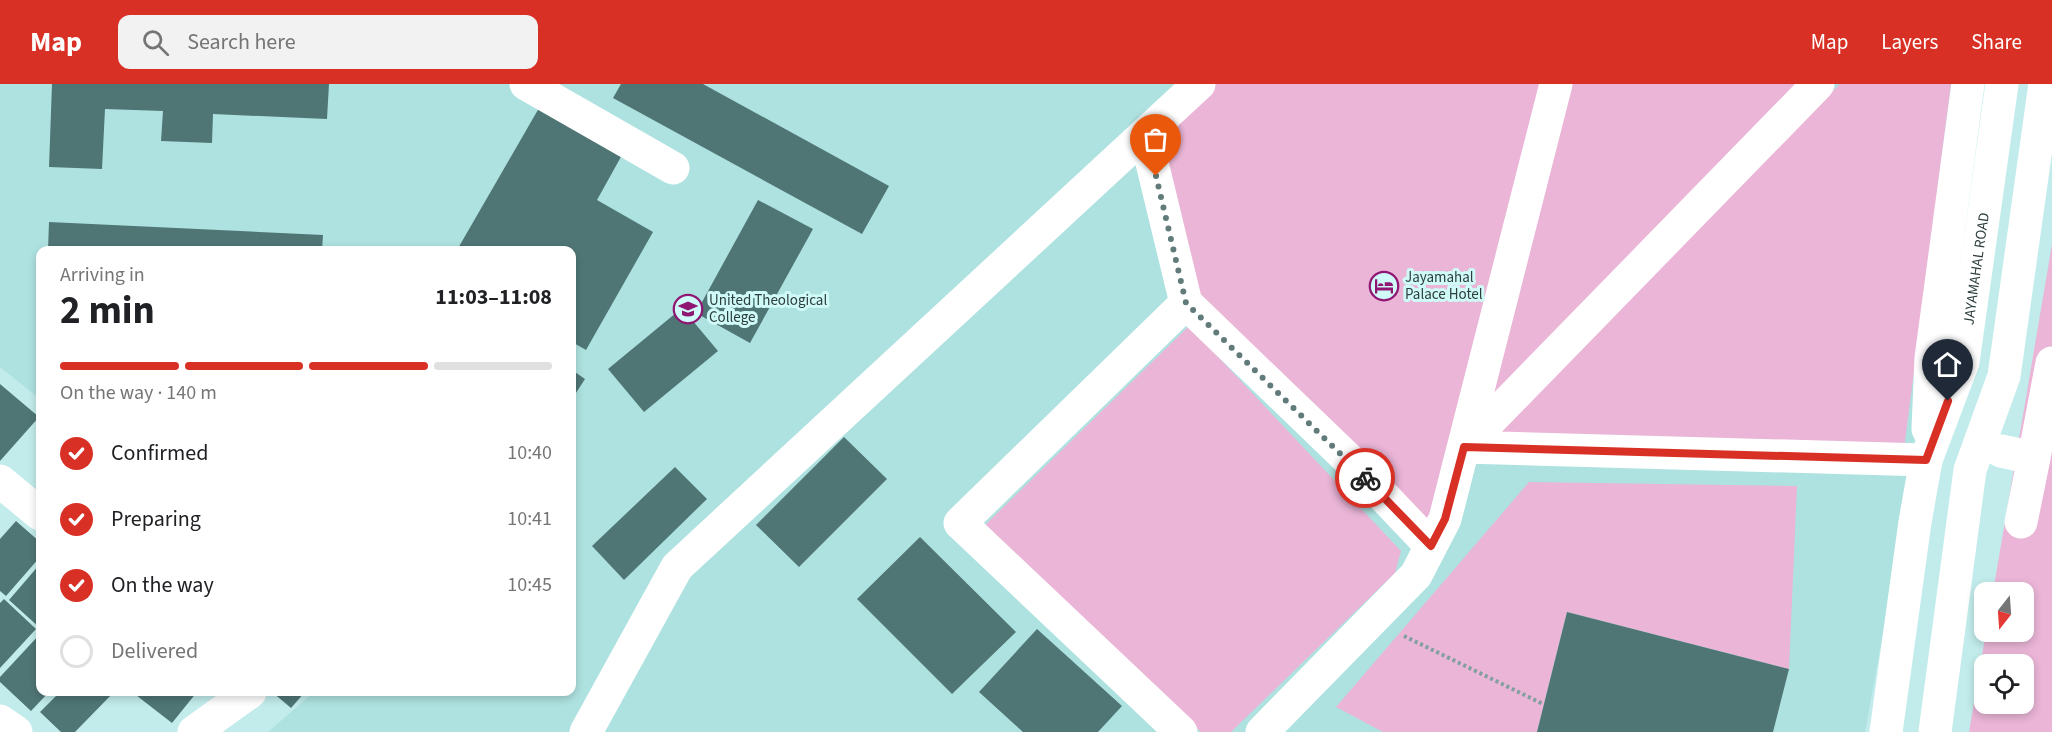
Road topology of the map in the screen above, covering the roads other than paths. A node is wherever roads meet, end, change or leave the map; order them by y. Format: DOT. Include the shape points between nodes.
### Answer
graph roads {
  1 [pos="526,84"];
  2 [pos="1199,84"];
  3 [pos="1556,84"];
  4 [pos="1818,84"];
  5 [pos="1968,84"];
  6 [pos="2002,84"];
  7 [pos="2045,84"];
  8 [pos="1145,134"];
  9 [pos="673,168"];
  10 [pos="1186,303"];
  11 [pos="2052,363"];
  12 [pos="1464,447"];
  13 [pos="2001,451"];
  14 [pos="2034,458"];
  15 [pos="1926,460"];
  16 [pos="0,481"];
  17 [pos="36,511"];
  18 [pos="2021,522"];
  19 [pos="1431,546"];
  20 [pos="244,696"];
  21 [pos="0,721"];
  22 [pos="16,732"];
  23 [pos="194,732"];
  24 [pos="586,732"];
  25 [pos="1181,732"];
  26 [pos="1262,732"];
  27 [pos="1886,732"];
  28 [pos="1935,732"];
  1 -- 9 [label="main road"];
  2 -- 8 [label="main road"];
  3 -- 12 [label="main road"];
  4 -- 12 [label="main road"];
  5 -- 15 [label="main road" via="1931,358"];
  6 -- 15 [label="main road, JAYAMAHAL ROAD" via="1963,362"];
  7 -- 28 [label="main road" via="2004,376 1970,470"];
  8 -- 10 [label="main road"];
  8 -- 24 [label="main road" via="677,567"];
  10 -- 19 [label="main road" via="1348,459"];
  10 -- 25 [label="main road" via="960,522"];
  11 -- 14 [label="main road"];
  12 -- 15 [label="main road"];
  12 -- 19 [label="main road" via="1445,519"];
  13 -- 14 [label="main road"];
  14 -- 18 [label="main road"];
  15 -- 27 [label="main road, JAYAMAHAL ROAD"];
  16 -- 17 [label="main road"];
  19 -- 26 [label="main road" via="1416,576"];
  20 -- 23 [label="main road"];
  21 -- 22 [label="main road"];
}
